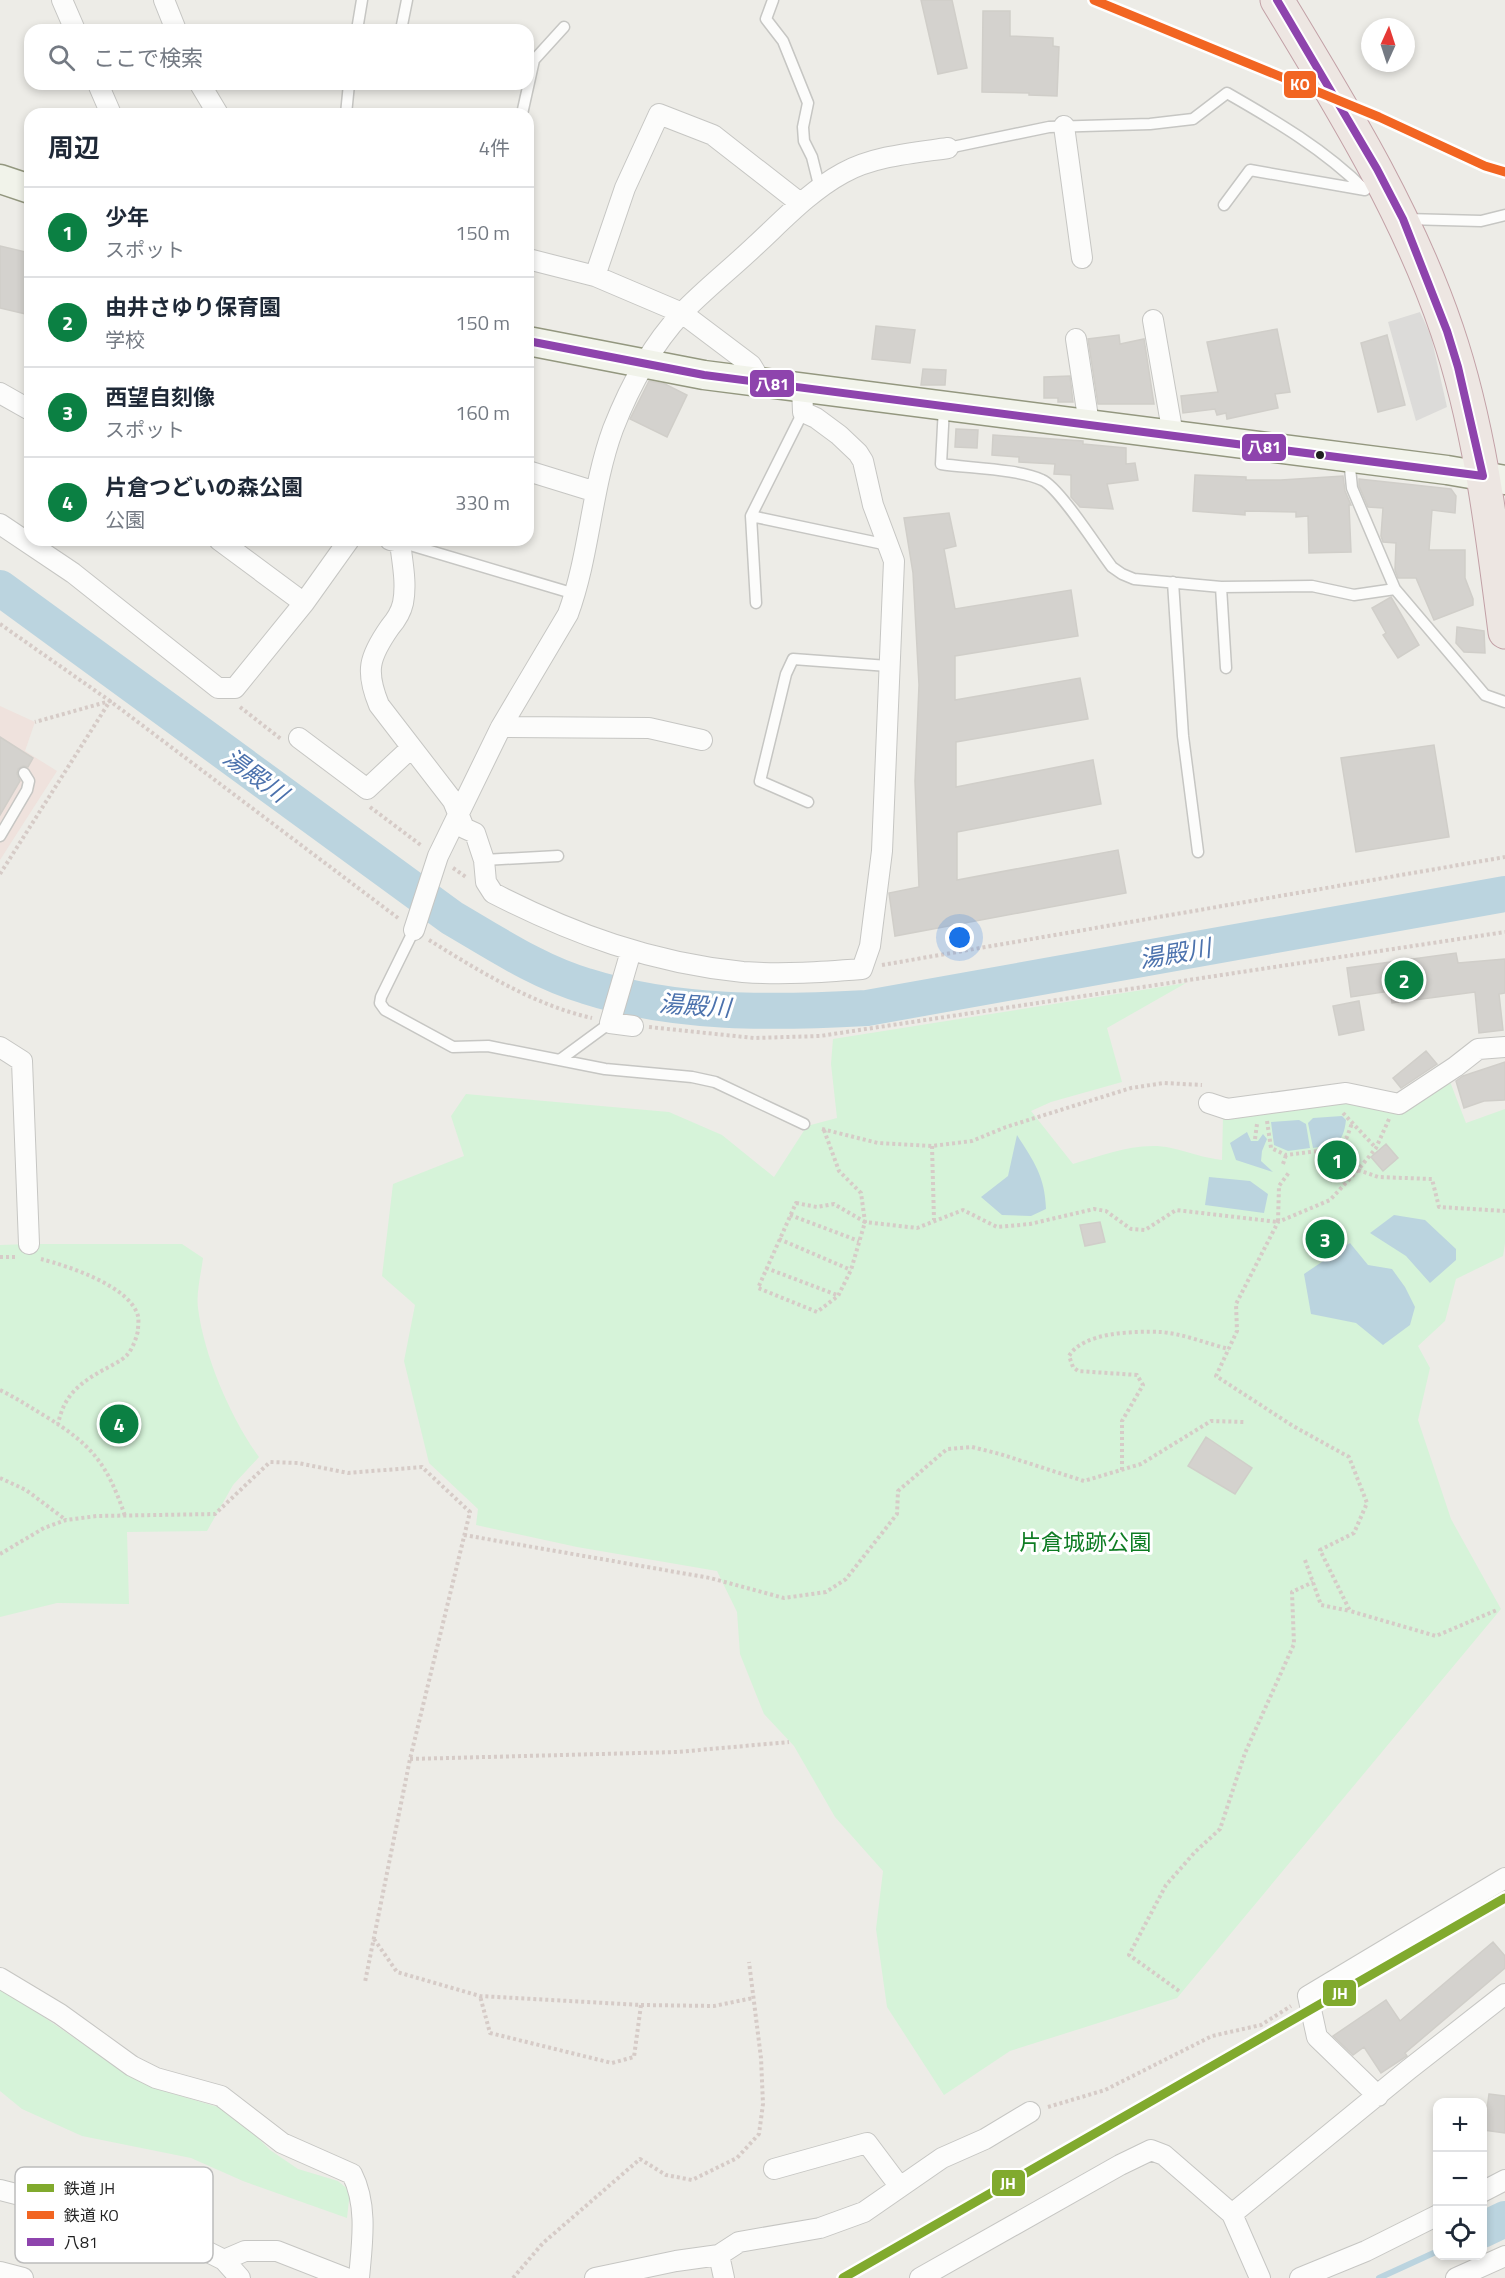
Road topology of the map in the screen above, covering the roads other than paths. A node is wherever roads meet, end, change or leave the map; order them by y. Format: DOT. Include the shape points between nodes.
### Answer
graph roads {
  1 [pos="62,0"];
  2 [pos="164,0"];
  3 [pos="362,0"];
  4 [pos="407,0"];
  5 [pos="773,0"];
  6 [pos="1277,0"];
  7 [pos="72,24"];
  8 [pos="174,24"];
  9 [pos="358,24"];
  10 [pos="403,24"];
  11 [pos="564,27"];
  12 [pos="534,60"];
  13 [pos="101,90"];
  14 [pos="204,90"];
  15 [pos="348,90"];
  16 [pos="527,90"];
  17 [pos="108,108"];
  18 [pos="214,108"];
  19 [pos="347,108"];
  20 [pos="523,108"];
  21 [pos="1064,126"];
  22 [pos="948,148"];
  23 [pos="0,179"];
  24 [pos="24,187"];
  25 [pos="820,189"];
  26 [pos="1365,190"];
  27 [pos="800,203"];
  28 [pos="1224,205"];
  29 [pos="1505,215"];
  30 [pos="1403,219"];
  31 [pos="1082,258"];
  32 [pos="534,261"];
  33 [pos="595,276"];
  34 [pos="682,313"];
  35 [pos="1153,320"];
  36 [pos="1076,339"];
  37 [pos="534,342"];
  38 [pos="645,364"];
  39 [pos="762,383"];
  40 [pos="0,393"];
  41 [pos="802,400"];
  42 [pos="944,406"];
  43 [pos="24,407"];
  44 [pos="1089,424"];
  45 [pos="1173,435"];
  46 [pos="1349,458"];
  47 [pos="534,473"];
  48 [pos="1494,478"];
  49 [pos="596,492"];
  50 [pos="751,516"];
  51 [pos="0,524"];
  52 [pos="24,529"];
  53 [pos="888,545"];
  54 [pos="44,546"];
  55 [pos="227,546"];
  56 [pos="345,546"];
  57 [pos="396,546"];
  58 [pos="412,546"];
  59 [pos="1173,582"];
  60 [pos="1221,587"];
  61 [pos="1395,589"];
  62 [pos="575,594"];
  63 [pos="304,603"];
  64 [pos="756,603"];
  65 [pos="1505,632"];
  66 [pos="888,666"];
  67 [pos="1226,668"];
  68 [pos="1505,702"];
  69 [pos="501,727"];
  70 [pos="299,738"];
  71 [pos="702,740"];
  72 [pos="411,748"];
  73 [pos="24,773"];
  74 [pos="808,802"];
  75 [pos="459,814"];
  76 [pos="0,836"];
  77 [pos="1198,852"];
  78 [pos="558,856"];
  79 [pos="484,860"];
  80 [pos="415,927"];
  81 [pos="630,954"];
  82 [pos="611,1021"];
  83 [pos="633,1026"];
  84 [pos="0,1047"];
  85 [pos="1505,1047"];
  86 [pos="561,1059"];
  87 [pos="1209,1103"];
  88 [pos="804,1124"];
  89 [pos="28,1253"];
  90 [pos="1505,1878"];
  91 [pos="0,1978"];
  92 [pos="1505,1994"];
  93 [pos="1378,2096"];
  94 [pos="1030,2112"];
  95 [pos="774,2169"];
  96 [pos="1505,2180"];
  97 [pos="900,2187"];
  98 [pos="1487,2189"];
  99 [pos="0,2190"];
  100 [pos="15,2194"];
  101 [pos="1232,2214"];
  102 [pos="1433,2216"];
  103 [pos="213,2254"];
  104 [pos="719,2255"];
  105 [pos="1505,2256"];
  106 [pos="224,2260"];
  107 [pos="0,2272"];
  108 [pos="23,2278"];
  109 [pos="240,2278"];
  110 [pos="346,2278"];
  111 [pos="358,2278"];
  112 [pos="595,2278"];
  113 [pos="724,2278"];
  114 [pos="920,2278"];
  115 [pos="1260,2278"];
  116 [pos="1300,2278"];
  117 [pos="1456,2278"];
  1 -- 7 [label="street"];
  2 -- 8 [label="street"];
  3 -- 9 [label="lane"];
  4 -- 10 [label="lane"];
  5 -- 25 [label="lane" via="766,19 783,41 808,103 804,141 813,157"];
  6 -- 30 [label="highway"];
  11 -- 12 [label="lane"];
  13 -- 17 [label="street"];
  14 -- 18 [label="street"];
  15 -- 19 [label="lane"];
  16 -- 20 [label="lane"];
  21 -- 22 [label="lane"];
  21 -- 26 [label="lane" via="1193,119 1227,93 1288,129"];
  21 -- 31 [label="street"];
  22 -- 25 [label="street" via="874,160 842,173"];
  23 -- 24 [label="main road"];
  25 -- 27 [label="street"];
  26 -- 28 [label="lane" via="1250,171"];
  26 -- 30 [label="street"];
  27 -- 33 [label="street" via="713,135 659,114 625,188"];
  27 -- 34 [label="street"];
  29 -- 30 [label="lane" via="1481,221"];
  30 -- 48 [label="highway" via="1447,331"];
  32 -- 33 [label="street"];
  33 -- 34 [label="street"];
  34 -- 38 [label="street"];
  34 -- 39 [label="street" via="751,365"];
  35 -- 45 [label="street"];
  36 -- 44 [label="street"];
  37 -- 38 [label="main road"];
  38 -- 39 [label="main road"];
  38 -- 49 [label="street" via="613,430"];
  39 -- 41 [label="main road"];
  40 -- 43 [label="street"];
  41 -- 42 [label="main road"];
  41 -- 50 [label="lane"];
  41 -- 53 [label="street" via="863,461"];
  42 -- 44 [label="main road"];
  42 -- 59 [label="lane" via="941,464 1045,480 1112,567 1134,579"];
  44 -- 45 [label="main road"];
  45 -- 46 [label="main road"];
  46 -- 48 [label="main road"];
  46 -- 61 [label="lane" via="1352,488"];
  47 -- 49 [label="street"];
  48 -- 65 [label="highway"];
  49 -- 62 [label="street"];
  50 -- 53 [label="lane"];
  50 -- 64 [label="lane"];
  51 -- 52 [label="street"];
  53 -- 66 [label="street" via="894,561"];
  54 -- 63 [label="street" via="218,687 235,688"];
  55 -- 63 [label="street"];
  56 -- 63 [label="street"];
  57 -- 72 [label="street" via="404,577 403,602 399,616 376,648 370,678 379,705"];
  58 -- 62 [label="lane"];
  59 -- 60 [label="lane"];
  59 -- 77 [label="lane" via="1183,736"];
  60 -- 61 [label="lane" via="1312,586 1354,595"];
  60 -- 67 [label="lane"];
  61 -- 68 [label="lane" via="1485,695"];
  62 -- 69 [label="street" via="568,614"];
  66 -- 74 [label="lane" via="793,659 760,781"];
  66 -- 81 [label="street" via="882,851 870,946 862,969 745,972"];
  69 -- 71 [label="street" via="649,728"];
  69 -- 75 [label="street"];
  70 -- 72 [label="street" via="367,789"];
  72 -- 75 [label="street"];
  73 -- 76 [label="lane" via="29,781 27,790"];
  75 -- 79 [label="street" via="464,828 475,833"];
  75 -- 80 [label="street" via="437,858"];
  78 -- 79 [label="lane"];
  79 -- 81 [label="street" via="486,882 493,893"];
  80 -- 86 [label="lane" via="381,997 385,1010 453,1047 488,1046"];
  81 -- 82 [label="street"];
  82 -- 83 [label="street"];
  82 -- 86 [label="lane"];
  84 -- 89 [label="street" via="22,1061"];
  85 -- 87 [label="street" via="1478,1049 1399,1104 1346,1093 1227,1109"];
  86 -- 88 [label="lane" via="605,1069 715,1082"];
  90 -- 93 [label="street" via="1308,1996 1317,2037"];
  91 -- 111 [label="street" via="60,2014 132,2066 156,2078 221,2096 282,2143 352,2174 363,2232"];
  92 -- 93 [label="street"];
  93 -- 101 [label="street"];
  94 -- 97 [label="street" via="985,2139 942,2158"];
  95 -- 97 [label="street" via="867,2143"];
  96 -- 98 [label="street"];
  97 -- 104 [label="street" via="864,2212 820,2228 739,2242"];
  99 -- 100 [label="street"];
  101 -- 114 [label="street" via="1164,2155 1151,2150"];
  101 -- 115 [label="street"];
  102 -- 116 [label="street" via="1366,2251"];
  103 -- 106 [label="street"];
  104 -- 112 [label="street"];
  104 -- 113 [label="street"];
  105 -- 117 [label="street"];
  106 -- 109 [label="street"];
  106 -- 110 [label="street" via="245,2251 278,2251"];
  107 -- 108 [label="street"];
}
